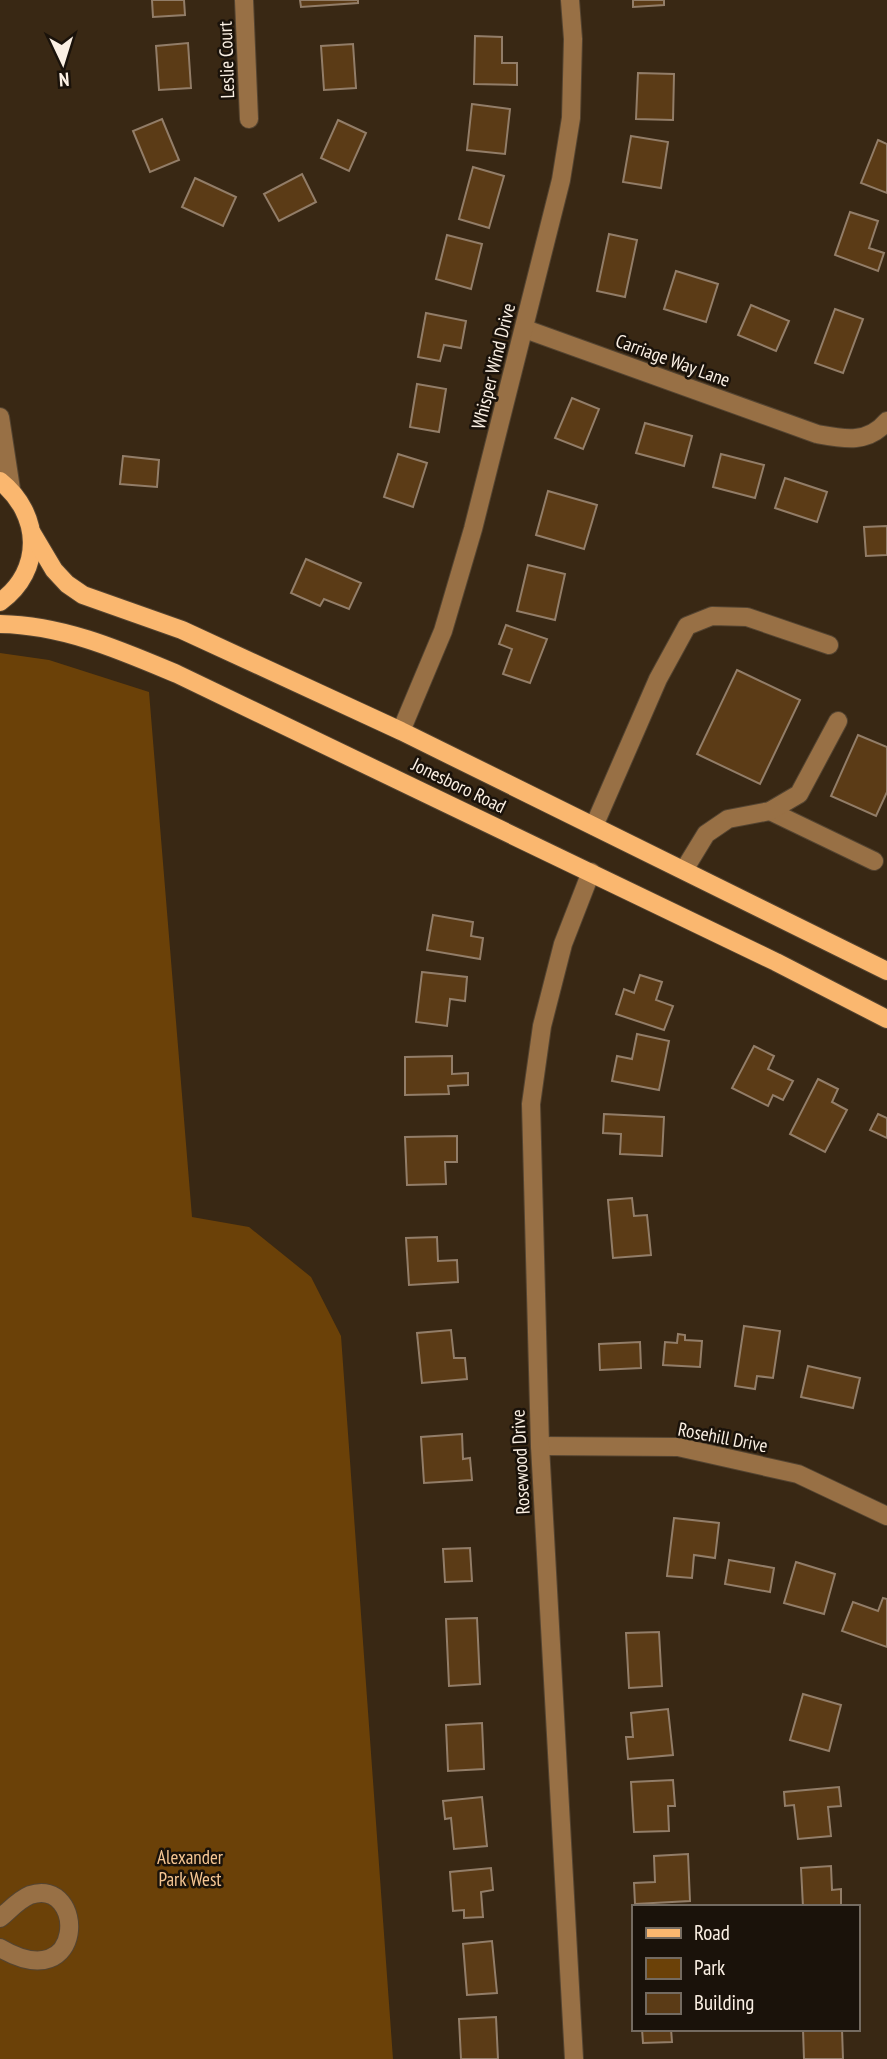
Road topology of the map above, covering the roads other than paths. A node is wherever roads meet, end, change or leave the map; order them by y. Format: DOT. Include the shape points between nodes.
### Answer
graph roads {
  1 [pos="244,0"];
  2 [pos="570,0"];
  3 [pos="249,119"];
  4 [pos="525,329"];
  5 [pos="0,417"];
  6 [pos="887,421"];
  7 [pos="6,485"];
  8 [pos="32,533"];
  9 [pos="0,602"];
  10 [pos="0,624"];
  11 [pos="829,645"];
  12 [pos="838,721"];
  13 [pos="401,731"];
  14 [pos="770,811"];
  15 [pos="594,826"];
  16 [pos="874,861"];
  17 [pos="684,870"];
  18 [pos="591,872"];
  19 [pos="887,971"];
  20 [pos="887,1019"];
  21 [pos="540,1446"];
  22 [pos="887,1517"];
  23 [pos="0,1918"];
  24 [pos="0,1948"];
  25 [pos="574,2059"];
  1 -- 3 [label="street, Leslie Court"];
  2 -- 4 [label="street, Whisper Wind Drive" via="571,118"];
  4 -- 6 [label="street, Carriage Way Lane" via="847,440 878,432"];
  4 -- 13 [label="street, Whisper Wind Drive" via="443,631"];
  5 -- 7 [label="street"];
  7 -- 8 [label="main road, Jonesboro Road"];
  8 -- 9 [label="main road" via="29,567 17,587"];
  8 -- 13 [label="main road, Jonesboro Road" via="54,570 83,595 182,630"];
  10 -- 18 [label="main road, Jonesboro Road" via="81,636 177,674"];
  11 -- 15 [label="street" via="747,617 712,616 687,626 658,679"];
  12 -- 14 [label="street" via="799,794"];
  13 -- 15 [label="main road, Jonesboro Road"];
  14 -- 16 [label="street"];
  14 -- 17 [label="street" via="728,819 706,834"];
  15 -- 17 [label="main road, Jonesboro Road"];
  17 -- 19 [label="main road, Jonesboro Road"];
  18 -- 20 [label="main road, Jonesboro Road"];
  18 -- 21 [label="street, Rosewood Drive" via="563,944 542,1026 531,1104"];
  21 -- 22 [label="street, Rosehill Drive" via="678,1447 798,1474"];
  21 -- 25 [label="street, Rosewood Drive"];
  23 -- 24 [label="street" via="15,1904 44,1893 59,1899 70,1931 69,1942 49,1958 34,1960"];
}
